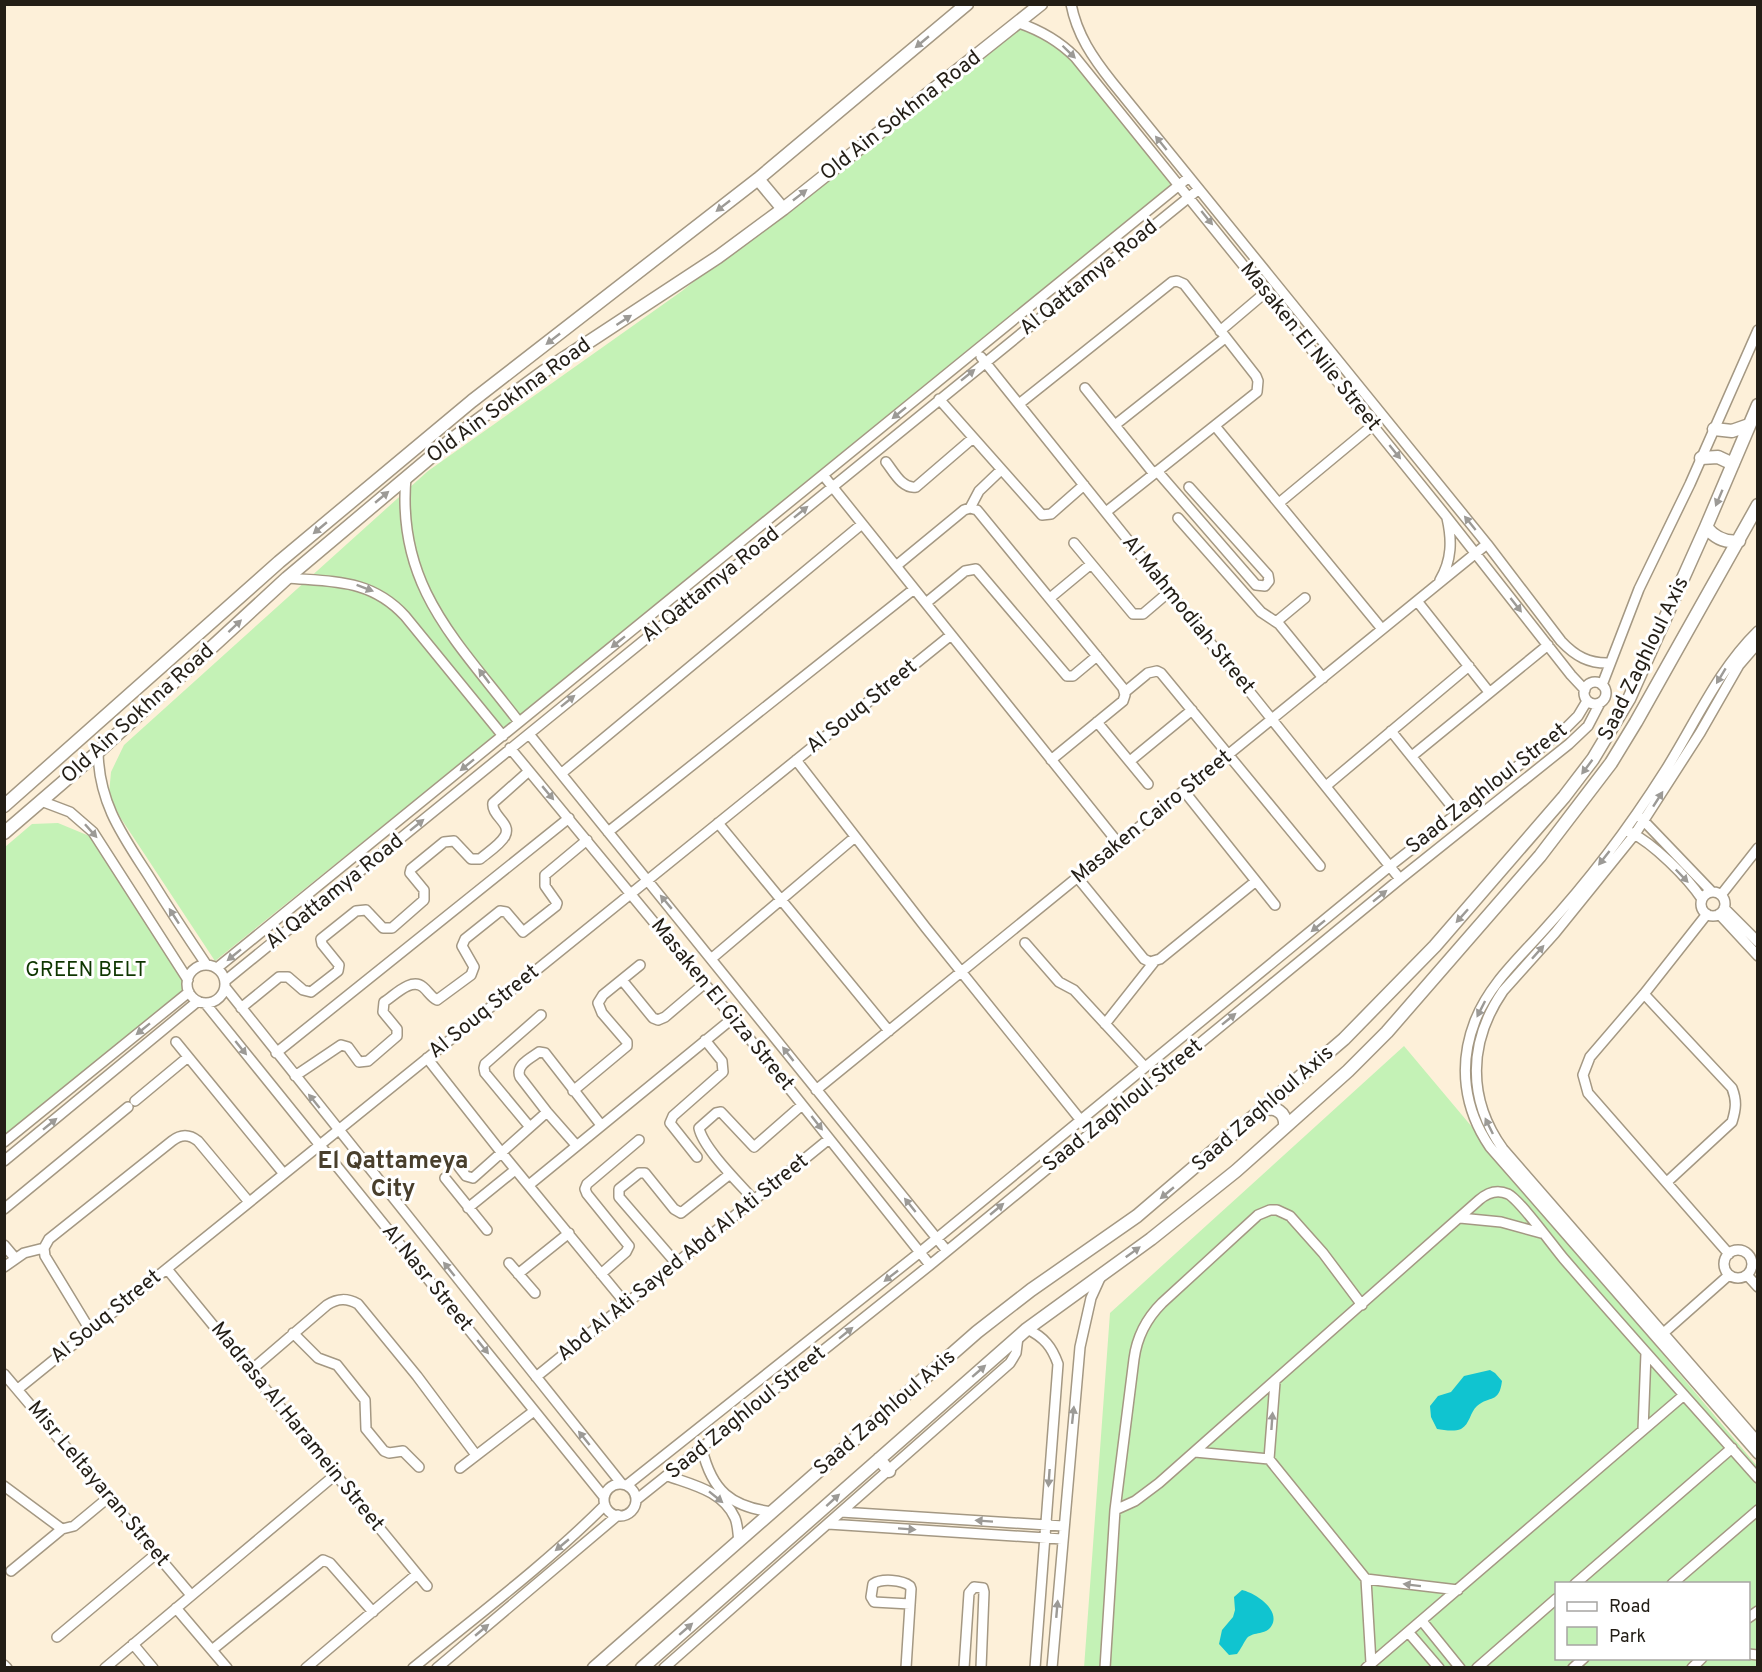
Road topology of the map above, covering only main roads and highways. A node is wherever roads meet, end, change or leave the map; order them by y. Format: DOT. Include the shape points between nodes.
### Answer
graph roads {
  1 [pos="967,4"];
  2 [pos="1041,4"];
  3 [pos="758,178"];
  4 [pos="783,209"];
  5 [pos="1758,405"];
  6 [pos="1749,425"];
  7 [pos="1714,429"];
  8 [pos="1701,458"];
  9 [pos="1733,464"];
  10 [pos="1758,506"];
  11 [pos="1706,527"];
  12 [pos="1739,541"];
  13 [pos="4,806"];
  14 [pos="4,833"];
  15 [pos="1263,1109"];
  16 [pos="1286,1126"];
  17 [pos="879,1459"];
  18 [pos="889,1471"];
  19 [pos="782,1545"];
  20 [pos="792,1555"];
  21 [pos="594,1668"];
  22 [pos="642,1668"];
  1 -- 3 [label="main road, Old Ain Sokhna Road, one-way"];
  4 -- 2 [label="main road, Old Ain Sokhna Road, one-way"];
  3 -- 4 [label="main road"];
  3 -- 13 [label="main road, Old Ain Sokhna Road, one-way" via="472,401 288,554"];
  14 -- 4 [label="main road, Old Ain Sokhna Road, one-way" via="287,578 451,440 514,392 680,284"];
  5 -- 6 [label="main road, Saad Zaghloul Axis"];
  6 -- 7 [label="main road" via="1732,430"];
  6 -- 9 [label="main road, Saad Zaghloul Axis"];
  8 -- 9 [label="main road" via="1718,457"];
  9 -- 11 [label="main road, Saad Zaghloul Axis, one-way"];
  10 -- 12 [label="main road, Saad Zaghloul Axis"];
  11 -- 12 [label="main road" via="1723,540"];
  11 -- 15 [label="main road, Saad Zaghloul Axis, one-way" via="1629,699 1570,790 1413,970 1344,1039"];
  12 -- 16 [label="main road, Saad Zaghloul Axis" via="1636,722 1581,804 1387,1032"];
  15 -- 16 [label="main road" via="1280,1111"];
  15 -- 21 [label="main road, Saad Zaghloul Axis, one-way" via="1137,1216 985,1325"];
  17 -- 16 [label="main road, Saad Zaghloul Axis, one-way" via="1022,1333 1194,1206"];
  17 -- 18 [label="main road"];
  19 -- 17 [label="main road, Saad Zaghloul Axis, one-way"];
  19 -- 20 [label="main road"];
  22 -- 19 [label="main road, Saad Zaghloul Axis, one-way"];
}
